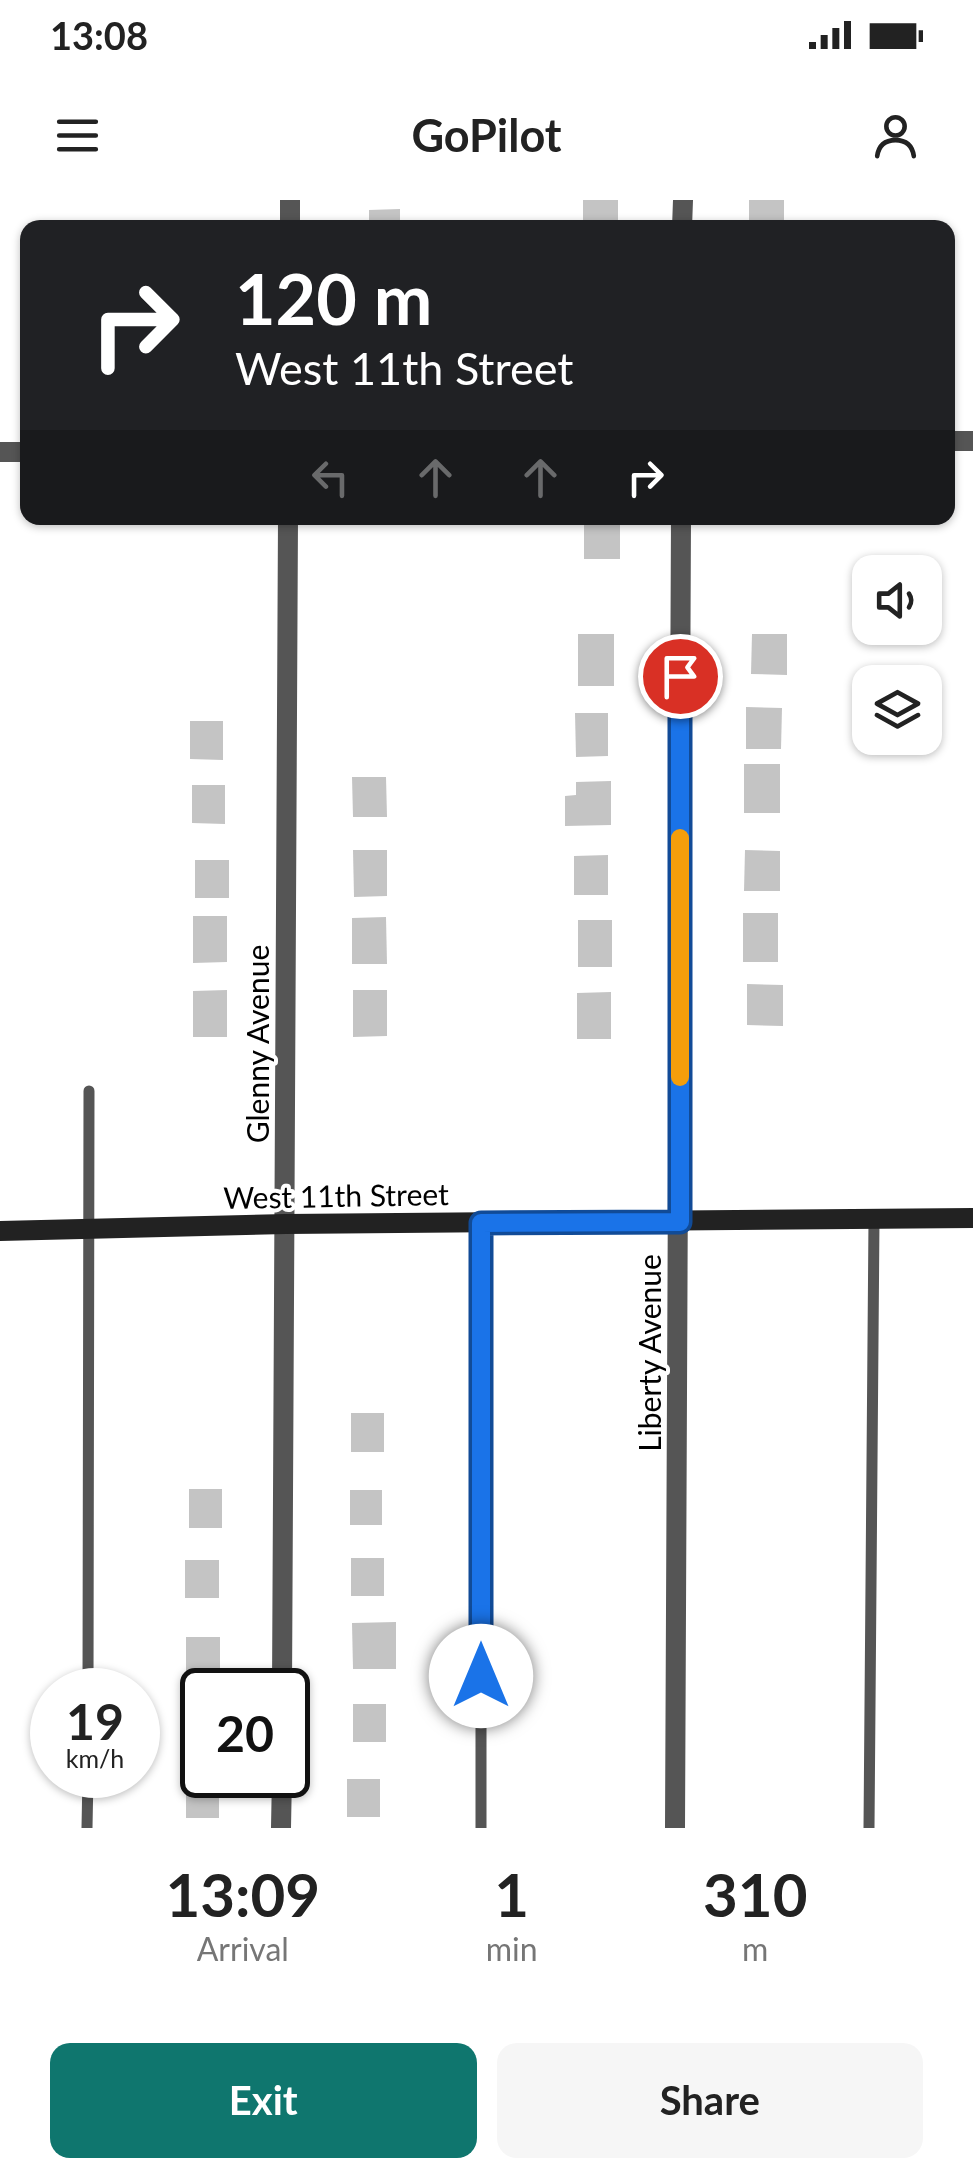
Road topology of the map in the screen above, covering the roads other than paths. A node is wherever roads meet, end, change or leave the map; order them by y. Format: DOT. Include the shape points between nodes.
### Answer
graph roads {
  1 [pos="288,525"];
  2 [pos="681,525"];
  3 [pos="89,1091"];
  4 [pos="973,1218"];
  5 [pos="874,1219"];
  6 [pos="680,1222"];
  7 [pos="481,1223"];
  8 [pos="286,1224"];
  9 [pos="89,1229"];
  10 [pos="0,1232"];
  11 [pos="88,1668"];
  12 [pos="282,1668"];
  13 [pos="88,1798"];
  14 [pos="282,1798"];
  15 [pos="88,1828"];
  16 [pos="282,1828"];
  17 [pos="481,1828"];
  18 [pos="675,1828"];
  19 [pos="869,1828"];
  1 -- 8 [label="street, Glenny Avenue"];
  2 -- 6 [label="street, Liberty Avenue"];
  3 -- 9 [label="lane"];
  4 -- 5 [label="main road, West 11th Street"];
  5 -- 6 [label="main road, West 11th Street"];
  5 -- 19 [label="lane"];
  6 -- 7 [label="main road, West 11th Street"];
  6 -- 18 [label="street, Liberty Avenue"];
  7 -- 8 [label="main road, West 11th Street"];
  7 -- 17 [label="lane"];
  8 -- 9 [label="main road, West 11th Street"];
  8 -- 12 [label="street, Glenny Avenue"];
  9 -- 10 [label="main road, West 11th Street"];
  9 -- 11 [label="lane"];
  13 -- 15 [label="lane"];
  14 -- 16 [label="street"];
}
